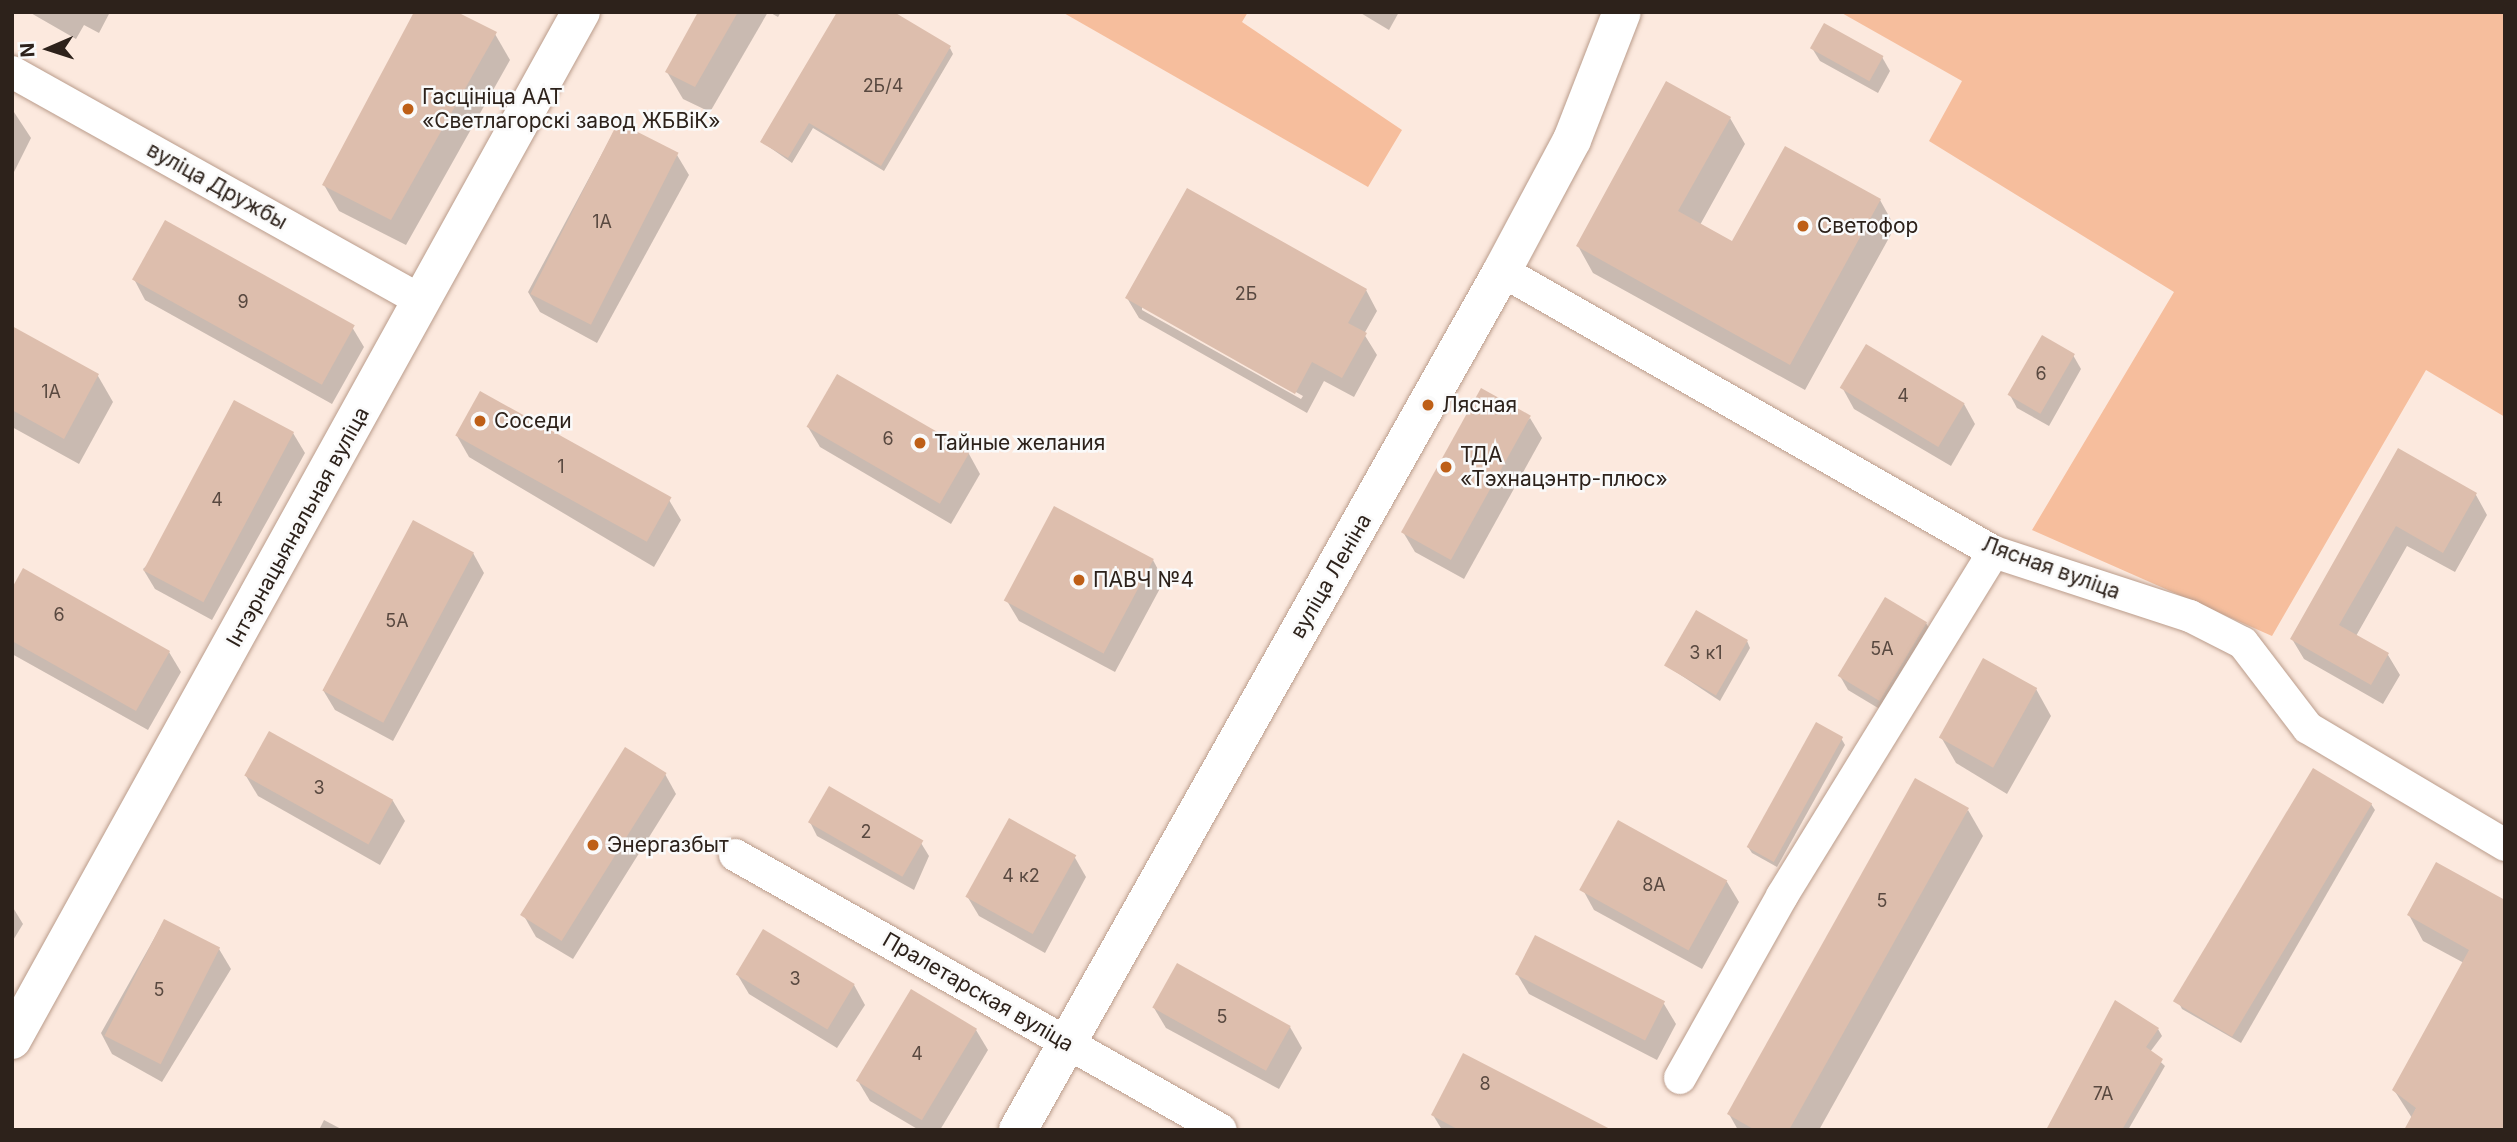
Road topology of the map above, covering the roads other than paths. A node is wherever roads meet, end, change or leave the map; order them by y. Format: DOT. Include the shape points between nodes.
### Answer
graph roads {
  1 [pos="581,12"];
  2 [pos="1622,12"];
  3 [pos="12,72"];
  4 [pos="1502,271"];
  5 [pos="421,301"];
  6 [pos="1994,552"];
  7 [pos="2505,845"];
  8 [pos="735,855"];
  9 [pos="12,1040"];
  10 [pos="1067,1042"];
  11 [pos="1680,1078"];
  12 [pos="1018,1130"];
  13 [pos="1221,1130"];
  1 -- 5 [label="street, Інтэрнацыянальная вуліца"];
  2 -- 4 [label="street, вуліца Леніна" via="1572,141"];
  3 -- 5 [label="street, вуліца Дружбы"];
  4 -- 6 [label="street, Лясная вуліца"];
  4 -- 10 [label="street, вуліца Леніна"];
  5 -- 9 [label="street, Інтэрнацыянальная вуліца"];
  6 -- 7 [label="street, Лясная вуліца" via="2190,616 2243,643 2308,728"];
  6 -- 11 [label="street" via="1782,896"];
  8 -- 10 [label="street, Пралетарская вуліца"];
  10 -- 12 [label="street, вуліца Леніна"];
  10 -- 13 [label="street, Пралетарская вуліца"];
}
